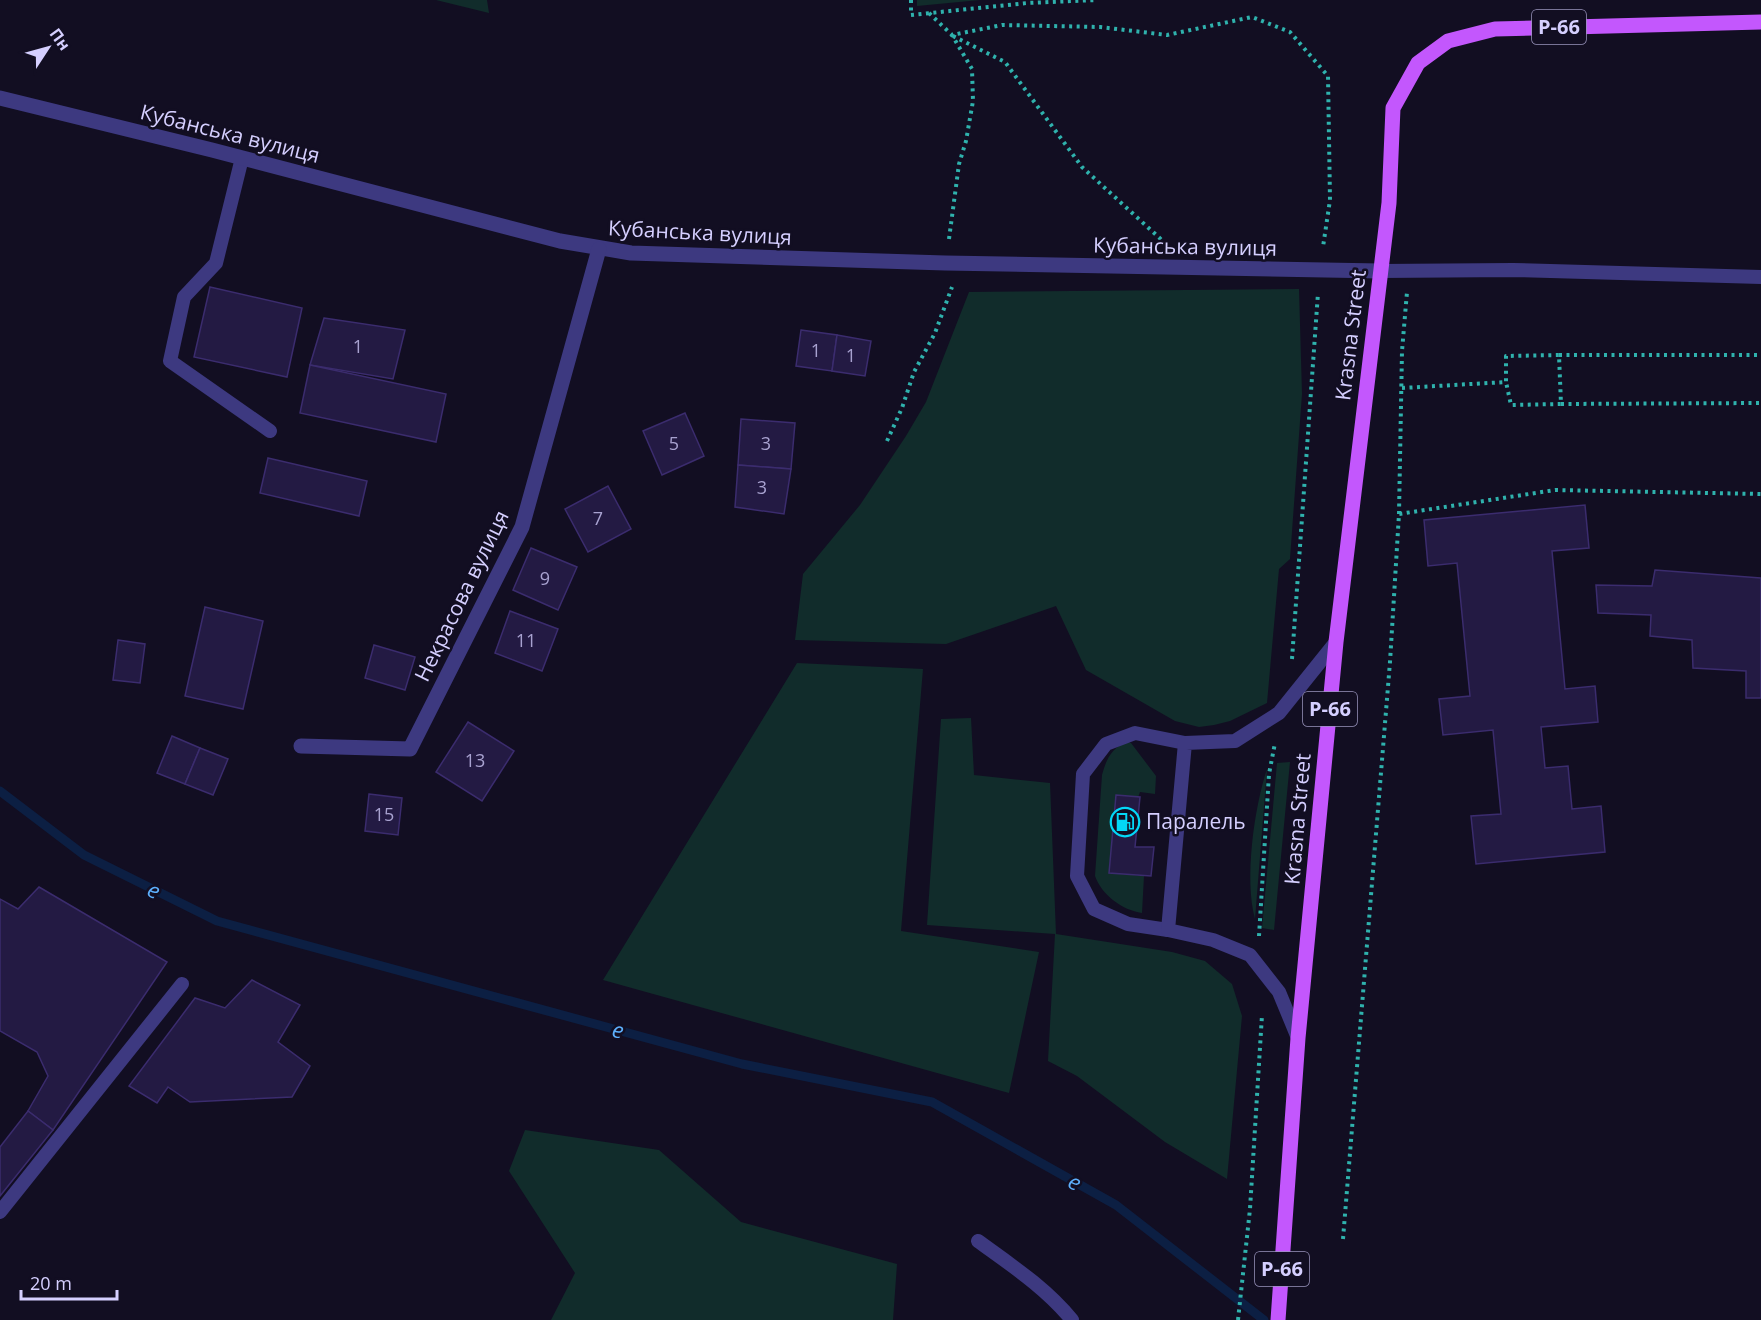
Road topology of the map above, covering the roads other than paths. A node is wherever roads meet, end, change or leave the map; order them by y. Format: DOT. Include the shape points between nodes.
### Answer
graph roads {
  1 [pos="1761,22"];
  2 [pos="0,98"];
  3 [pos="242,158"];
  4 [pos="599,249"];
  5 [pos="1380,271"];
  6 [pos="1761,277"];
  7 [pos="270,431"];
  8 [pos="1336,642"];
  9 [pos="1185,743"];
  10 [pos="301,747"];
  11 [pos="1168,930"];
  12 [pos="182,984"];
  13 [pos="1298,1038"];
  14 [pos="0,1212"];
  15 [pos="978,1241"];
  16 [pos="1072,1320"];
  17 [pos="1278,1320"];
  1 -- 5 [label="main road, Krasna Street / Р-66" via="1495,29 1448,41 1418,63 1393,108 1389,203"];
  2 -- 3 [label="street, Кубанська вулиця"];
  3 -- 4 [label="street, Кубанська вулиця"];
  3 -- 7 [label="lane" via="216,263 184,297 170,362"];
  4 -- 5 [label="street, Кубанська вулиця" via="945,263"];
  4 -- 10 [label="street, Некрасова вулиця" via="522,527 410,749"];
  5 -- 6 [label="lane" via="1513,270"];
  5 -- 8 [label="main road, Krasna Street / Р-66"];
  8 -- 9 [label="lane" via="1279,713 1235,741"];
  8 -- 13 [label="main road, Krasna Street / Р-66"];
  9 -- 11 [label="lane"];
  9 -- 11 [label="lane" via="1135,733 1106,744 1083,774 1077,876 1094,909 1128,924"];
  11 -- 13 [label="lane" via="1213,940 1250,955 1279,992"];
  12 -- 14 [label="lane"];
  13 -- 17 [label="main road, Krasna Street / Р-66"];
  15 -- 16 [label="lane" via="1027,1276"];
}
